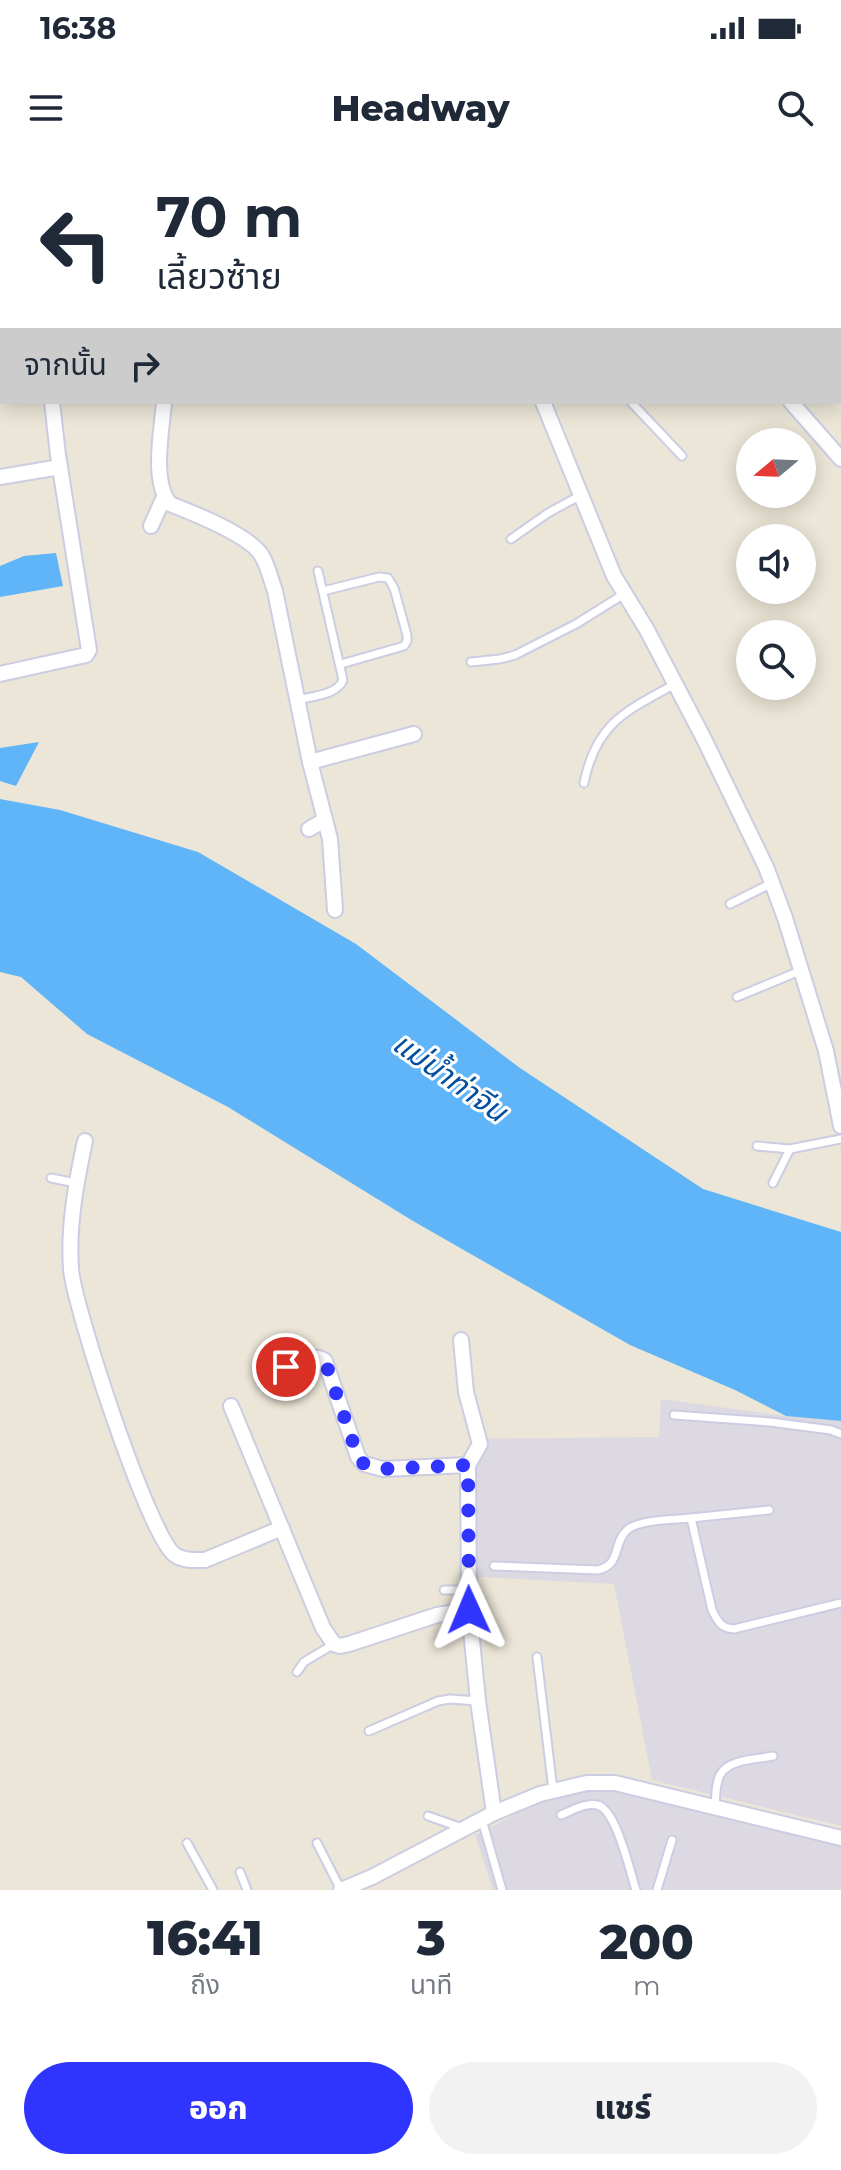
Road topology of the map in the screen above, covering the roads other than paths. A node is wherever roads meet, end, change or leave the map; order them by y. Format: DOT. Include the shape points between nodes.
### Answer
graph roads {
  1 [pos="52,404"];
  2 [pos="164,404"];
  3 [pos="544,404"];
  4 [pos="633,404"];
  5 [pos="793,404"];
  6 [pos="682,456"];
  7 [pos="841,459"];
  8 [pos="60,467"];
  9 [pos="0,477"];
  10 [pos="581,495"];
  11 [pos="164,497"];
  12 [pos="151,526"];
  13 [pos="511,539"];
  14 [pos="318,571"];
  15 [pos="323,591"];
  16 [pos="624,594"];
  17 [pos="471,662"];
  18 [pos="341,664"];
  19 [pos="0,674"];
  20 [pos="675,684"];
  21 [pos="297,700"];
  22 [pos="414,734"];
  23 [pos="310,762"];
  24 [pos="584,783"];
  25 [pos="325,820"];
  26 [pos="309,829"];
  27 [pos="772,883"];
  28 [pos="730,904"];
  29 [pos="335,910"];
  30 [pos="802,970"];
  31 [pos="737,997"];
  32 [pos="841,1126"];
  33 [pos="841,1139"];
  34 [pos="85,1141"];
  35 [pos="757,1146"];
  36 [pos="790,1149"];
  37 [pos="51,1178"];
  38 [pos="76,1183"];
  39 [pos="773,1183"];
  40 [pos="461,1340"];
  41 [pos="286,1367"];
  42 [pos="231,1406"];
  43 [pos="674,1415"];
  44 [pos="841,1434"];
  45 [pos="468,1465"];
  46 [pos="769,1510"];
  47 [pos="691,1518"];
  48 [pos="282,1528"];
  49 [pos="494,1566"];
  50 [pos="444,1590"];
  51 [pos="469,1590"];
  52 [pos="841,1603"];
  53 [pos="469,1610"];
  54 [pos="334,1644"];
  55 [pos="537,1657"];
  56 [pos="297,1672"];
  57 [pos="478,1701"];
  58 [pos="369,1731"];
  59 [pos="773,1756"];
  60 [pos="553,1790"];
  61 [pos="715,1807"];
  62 [pos="561,1815"];
  63 [pos="428,1816"];
  64 [pos="488,1816"];
  65 [pos="464,1829"];
  66 [pos="841,1838"];
  67 [pos="672,1840"];
  68 [pos="187,1843"];
  69 [pos="317,1843"];
  70 [pos="240,1872"];
  71 [pos="213,1890"];
  72 [pos="247,1890"];
  73 [pos="341,1890"];
  74 [pos="501,1890"];
  75 [pos="636,1890"];
  76 [pos="656,1890"];
  1 -- 8 [label="street"];
  2 -- 11 [label="street" via="159,472"];
  3 -- 10 [label="street"];
  4 -- 6 [label="lane"];
  5 -- 7 [label="street"];
  8 -- 9 [label="street"];
  8 -- 19 [label="street" via="89,650 86,655"];
  10 -- 13 [label="lane"];
  10 -- 16 [label="street"];
  11 -- 12 [label="street"];
  11 -- 21 [label="street" via="241,537 262,556 275,591"];
  14 -- 15 [label="lane"];
  15 -- 18 [label="lane"];
  15 -- 18 [label="lane" via="388,578 407,635 404,646"];
  16 -- 17 [label="lane" via="515,655"];
  16 -- 20 [label="street"];
  18 -- 21 [label="lane" via="341,686"];
  20 -- 24 [label="lane" via="614,722 588,760"];
  20 -- 27 [label="street"];
  21 -- 23 [label="street"];
  22 -- 23 [label="street"];
  23 -- 25 [label="street"];
  25 -- 26 [label="street"];
  25 -- 29 [label="street"];
  27 -- 28 [label="lane"];
  27 -- 30 [label="street"];
  30 -- 31 [label="lane"];
  30 -- 32 [label="street"];
  33 -- 36 [label="lane"];
  34 -- 38 [label="street"];
  35 -- 36 [label="lane"];
  36 -- 39 [label="lane"];
  37 -- 38 [label="lane"];
  38 -- 48 [label="street" via="74,1291 132,1469 171,1551 185,1559 205,1560"];
  40 -- 45 [label="street" via="466,1392 480,1444"];
  41 -- 45 [label="street" via="314,1356 325,1361 364,1464 383,1469"];
  42 -- 48 [label="street"];
  43 -- 44 [label="lane"];
  45 -- 51 [label="street"];
  46 -- 47 [label="lane"];
  47 -- 49 [label="lane" via="628,1530 613,1563 598,1570"];
  47 -- 52 [label="lane" via="712,1610 725,1628"];
  48 -- 54 [label="street"];
  50 -- 51 [label="lane"];
  51 -- 53 [label="street"];
  53 -- 54 [label="street"];
  53 -- 57 [label="street"];
  54 -- 56 [label="lane"];
  55 -- 60 [label="lane"];
  57 -- 58 [label="lane" via="438,1701"];
  57 -- 64 [label="street"];
  59 -- 61 [label="lane" via="731,1764 722,1771"];
  60 -- 61 [label="street" via="615,1783"];
  60 -- 64 [label="street"];
  61 -- 66 [label="street"];
  62 -- 75 [label="lane" via="586,1805 607,1809"];
  63 -- 65 [label="lane"];
  64 -- 65 [label="street"];
  64 -- 74 [label="lane"];
  65 -- 73 [label="street"];
  67 -- 76 [label="lane"];
  68 -- 71 [label="lane"];
  69 -- 73 [label="lane"];
  70 -- 72 [label="lane"];
}
